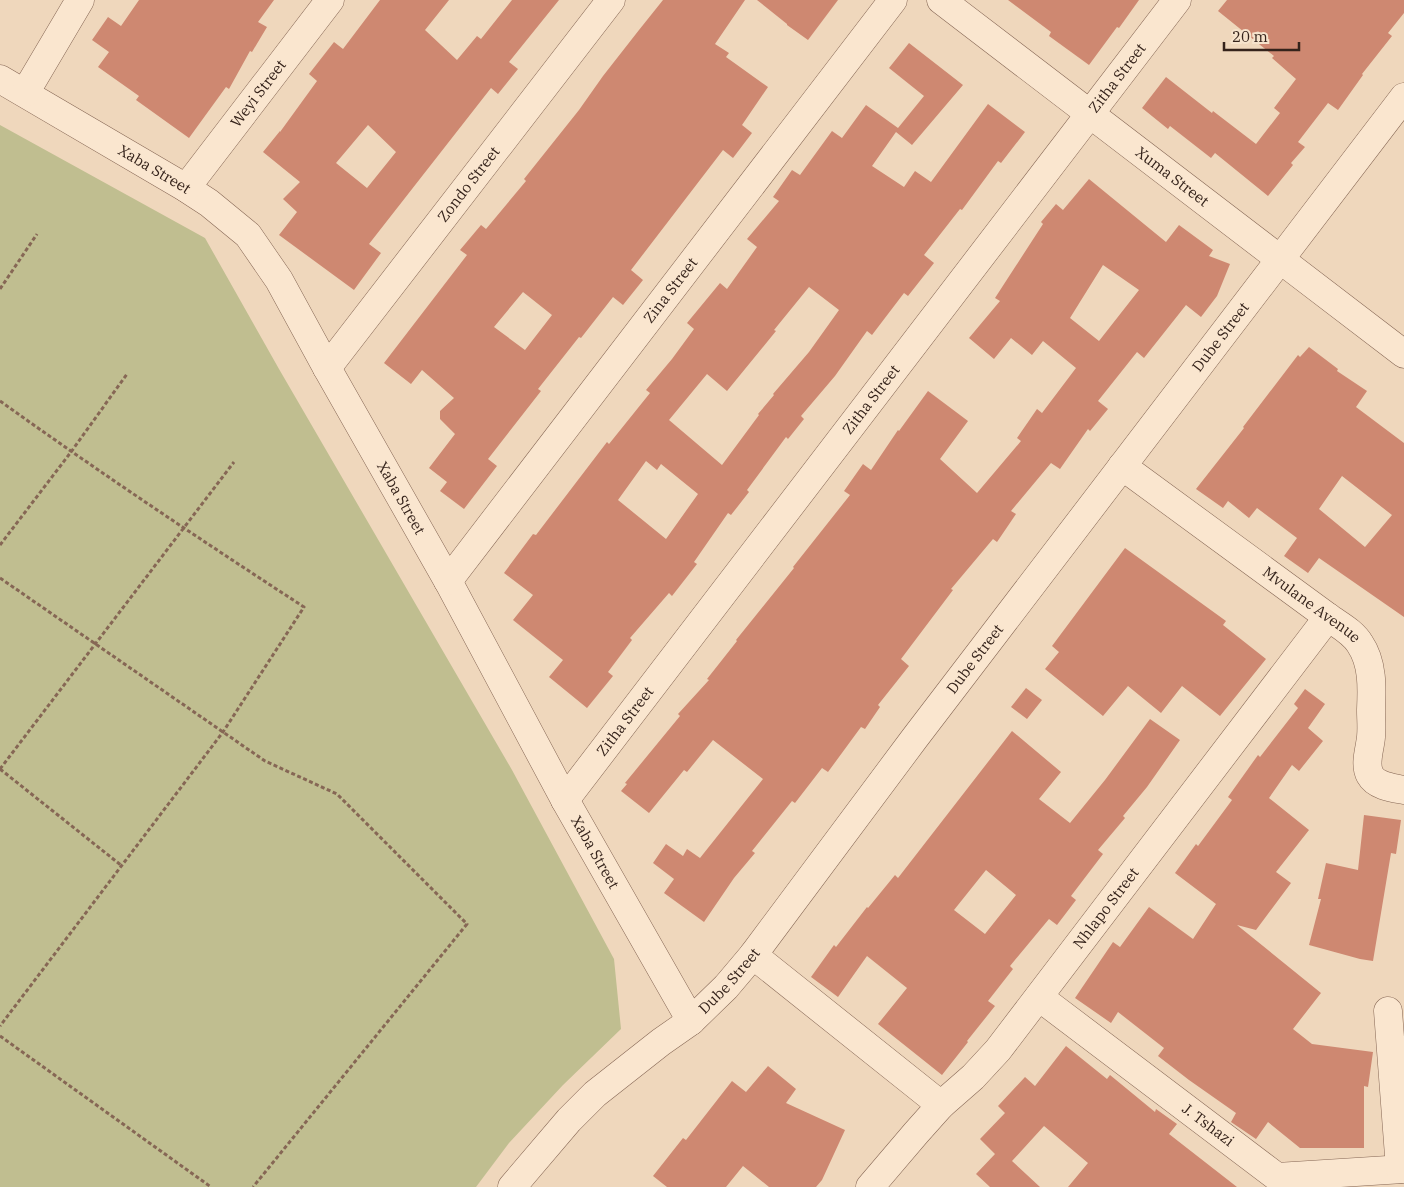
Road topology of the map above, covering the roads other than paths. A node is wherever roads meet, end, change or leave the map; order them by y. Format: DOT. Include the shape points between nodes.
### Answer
graph roads {
  1 [pos="80,0"];
  2 [pos="330,0"];
  3 [pos="611,0"];
  4 [pos="893,0"];
  5 [pos="941,0"];
  6 [pos="1177,0"];
  7 [pos="0,79"];
  8 [pos="24,93"];
  9 [pos="1404,97"];
  10 [pos="1091,113"];
  11 [pos="186,188"];
  12 [pos="1281,259"];
  13 [pos="1404,354"];
  14 [pos="327,368"];
  15 [pos="1122,466"];
  16 [pos="448,581"];
  17 [pos="1328,617"];
  18 [pos="1404,790"];
  19 [pos="566,800"];
  20 [pos="753,955"];
  21 [pos="1039,997"];
  22 [pos="1388,1011"];
  23 [pos="691,1021"];
  24 [pos="942,1105"];
  25 [pos="1402,1169"];
  26 [pos="1273,1182"];
  27 [pos="512,1187"];
  28 [pos="870,1187"];
  1 -- 8 [label="street"];
  2 -- 11 [label="street, Weyi Street"];
  3 -- 14 [label="street, Zondo Street"];
  4 -- 16 [label="street, Zina Street"];
  5 -- 10 [label="street, Xuma Street"];
  6 -- 10 [label="street, Zitha Street"];
  7 -- 8 [label="street, Xaba Street"];
  8 -- 11 [label="street, Xaba Street"];
  9 -- 12 [label="street, Dube Street"];
  10 -- 12 [label="street, Xuma Street"];
  10 -- 19 [label="street, Zitha Street"];
  11 -- 14 [label="street, Xaba Street" via="248,235 279,280"];
  12 -- 13 [label="street, Xuma Street"];
  12 -- 15 [label="street, Dube Street"];
  14 -- 16 [label="street, Xaba Street"];
  15 -- 17 [label="street, Mvulane Avenue"];
  15 -- 20 [label="street, Dube Street"];
  16 -- 19 [label="street, Xaba Street"];
  17 -- 18 [label="street, Mvulane Avenue" via="1350,631 1367,655 1372,679 1371,736 1367,760 1370,774 1375,781"];
  17 -- 21 [label="street, Nhlapo Street"];
  19 -- 23 [label="street, Xaba Street"];
  20 -- 23 [label="street, Dube Street"];
  20 -- 24 [label="street"];
  21 -- 24 [label="street, Nhlapo Street" via="980,1071"];
  21 -- 26 [label="street, J. Tshazi"];
  22 -- 25 [label="street"];
  23 -- 27 [label="street, Dube Street" via="595,1094"];
  24 -- 28 [label="street, Nhlapo Street"];
  25 -- 26 [label="street, J. Tshazi"];
}
